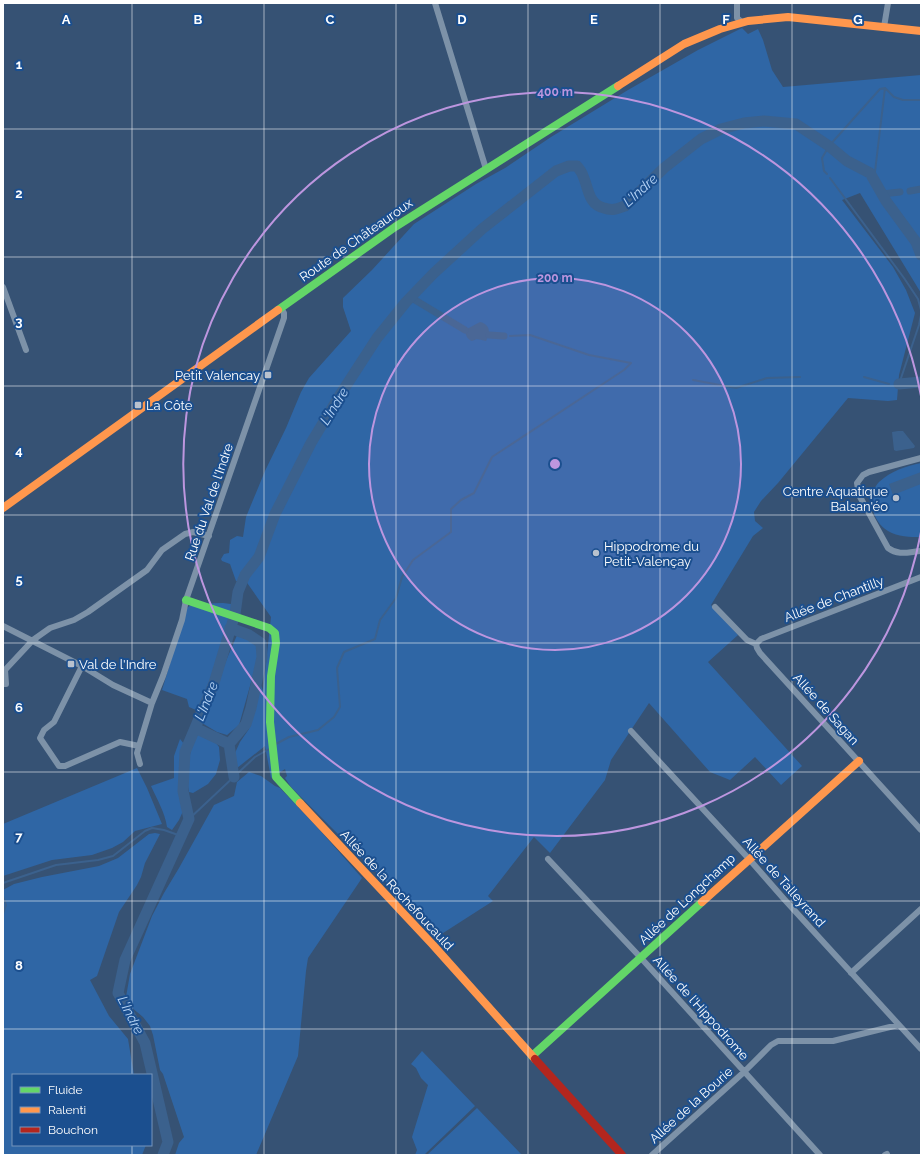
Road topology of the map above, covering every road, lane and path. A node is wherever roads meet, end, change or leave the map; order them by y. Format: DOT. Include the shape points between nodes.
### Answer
graph roads {
  1 [pos="435,3"];
  2 [pos="737,3"];
  3 [pos="888,3"];
  4 [pos="742,22"];
  5 [pos="884,27"];
  6 [pos="921,31"];
  7 [pos="486,169"];
  8 [pos="3,287"];
  9 [pos="281,308"];
  10 [pos="26,350"];
  11 [pos="921,458"];
  12 [pos="3,508"];
  13 [pos="209,536"];
  14 [pos="921,551"];
  15 [pos="921,577"];
  16 [pos="186,600"];
  17 [pos="715,607"];
  18 [pos="3,626"];
  19 [pos="33,640"];
  20 [pos="756,644"];
  21 [pos="82,666"];
  22 [pos="4,670"];
  23 [pos="3,684"];
  24 [pos="152,703"];
  25 [pos="631,731"];
  26 [pos="139,746"];
  27 [pos="859,761"];
  28 [pos="140,764"];
  29 [pos="921,830"];
  30 [pos="548,859"];
  31 [pos="749,859"];
  32 [pos="921,908"];
  33 [pos="641,958"];
  34 [pos="851,973"];
  35 [pos="898,1025"];
  36 [pos="921,1049"];
  37 [pos="532,1056"];
  38 [pos="744,1072"];
  39 [pos="622,1155"];
  40 [pos="652,1155"];
  41 [pos="820,1155"];
  1 -- 7 [label="street"];
  2 -- 4 [label="street" via="738,18"];
  3 -- 5 [label="street"];
  4 -- 5 [label="street, Route de Châteauroux" via="788,17"];
  4 -- 7 [label="street, Route de Châteauroux" via="684,44"];
  5 -- 6 [label="street, Route de Châteauroux"];
  7 -- 9 [label="street, Route de Châteauroux" via="395,227"];
  8 -- 10 [label="street"];
  9 -- 12 [label="street, Route de Châteauroux"];
  9 -- 13 [label="street, Rue du Val de l'Indre" via="284,318"];
  11 -- 14 [label="street" via="869,472 857,483 859,494 888,548 900,554"];
  13 -- 16 [label="street, Rue du Val de l'Indre"];
  13 -- 19 [label="street" via="193,532 185,534 162,550 147,570 88,612 50,628"];
  15 -- 20 [label="street, Allée de Chantilly" via="761,639"];
  16 -- 24 [label="street, Rue du Val de l'Indre" via="182,620"];
  16 -- 37 [label="street, Allée de la Rochefoucauld" via="268,628 275,633 270,722 276,777"];
  17 -- 20 [label="street, Allée de Sagan" via="747,640"];
  18 -- 19 [label="street"];
  19 -- 21 [label="street"];
  19 -- 22 [label="street"];
  20 -- 27 [label="street, Allée de Sagan" via="760,653"];
  21 -- 24 [label="street" via="113,685"];
  21 -- 26 [label="street" via="54,722 44,730 40,738 59,766 66,766 120,742"];
  22 -- 23 [label="street" via="6,684"];
  24 -- 26 [label="street, Rue du Val de l'Indre"];
  25 -- 31 [label="street, Allée de Talleyrand"];
  26 -- 28 [label="street, Rue du Val de l'Indre" via="137,753"];
  27 -- 29 [label="street, Allée de Sagan"];
  27 -- 31 [label="street, Allée de Longchamp"];
  30 -- 33 [label="street, Allée de l'Hippodrome"];
  31 -- 33 [label="street, Allée de Longchamp"];
  31 -- 34 [label="street, Allée de Talleyrand"];
  32 -- 34 [label="street"];
  33 -- 37 [label="street, Allée de Longchamp"];
  33 -- 38 [label="street, Allée de l'Hippodrome"];
  34 -- 35 [label="street, Allée de Talleyrand"];
  35 -- 36 [label="street, Allée de Talleyrand"];
  35 -- 38 [label="street, Allée de la Bourie" via="833,1041 778,1041"];
  37 -- 39 [label="street, Allée de la Rochefoucauld"];
  38 -- 40 [label="street, Allée de la Bourie"];
  38 -- 41 [label="street, Allée de l'Hippodrome"];
}
